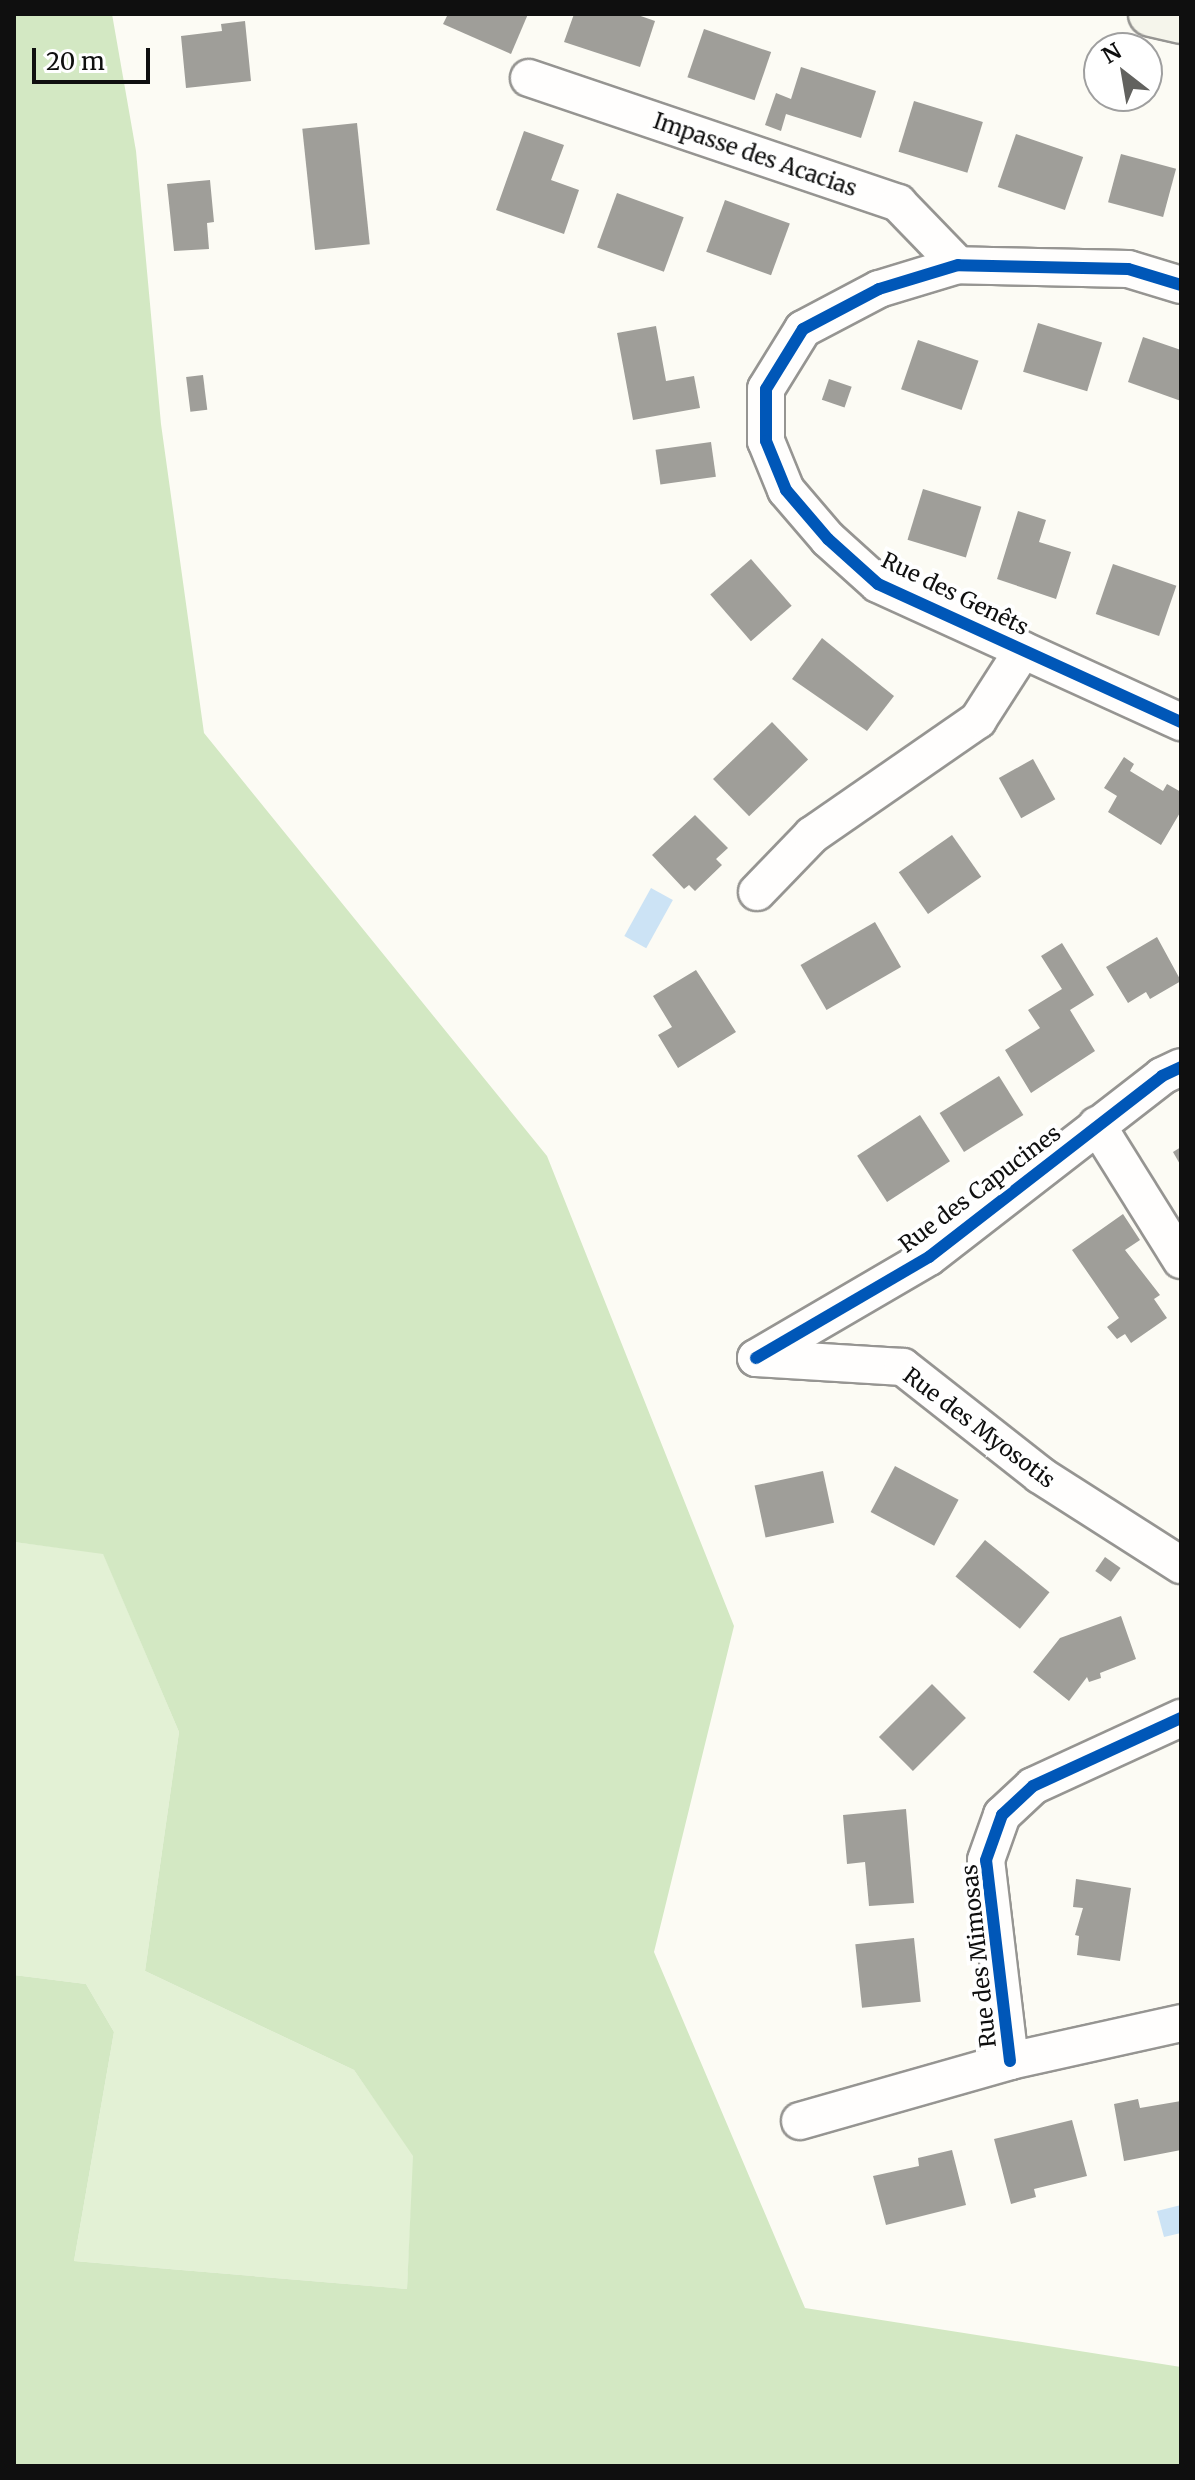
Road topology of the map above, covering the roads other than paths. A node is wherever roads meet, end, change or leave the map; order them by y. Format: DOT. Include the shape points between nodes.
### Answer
graph roads {
  1 [pos="1151,14"];
  2 [pos="1181,21"];
  3 [pos="529,78"];
  4 [pos="958,265"];
  5 [pos="1181,285"];
  6 [pos="1023,650"];
  7 [pos="1181,722"];
  8 [pos="757,892"];
  9 [pos="1181,1067"];
  10 [pos="1097,1125"];
  11 [pos="1181,1260"];
  12 [pos="756,1358"];
  13 [pos="1181,1565"];
  14 [pos="1181,1718"];
  15 [pos="1181,2023"];
  16 [pos="1010,2061"];
  17 [pos="800,2121"];
  1 -- 2 [label="street"];
  3 -- 4 [label="street, Impasse des Acacias" via="898,203"];
  4 -- 5 [label="street, Rue des Genêts" via="1128,269"];
  4 -- 6 [label="street, Rue des Genêts" via="879,289 803,329 766,389 766,441 786,490 828,539 878,584"];
  6 -- 7 [label="street, Rue des Genêts"];
  6 -- 8 [label="street" via="978,720 812,835"];
  9 -- 10 [label="street, Rue des Capucines"];
  10 -- 11 [label="street"];
  10 -- 12 [label="street, Rue des Capucines" via="929,1257"];
  12 -- 13 [label="street, Rue des Myosotis" via="903,1367 1040,1475"];
  14 -- 16 [label="street, Rue des Mimosas" via="1033,1786 1002,1815 986,1860"];
  15 -- 16 [label="street"];
  16 -- 17 [label="street"];
}
